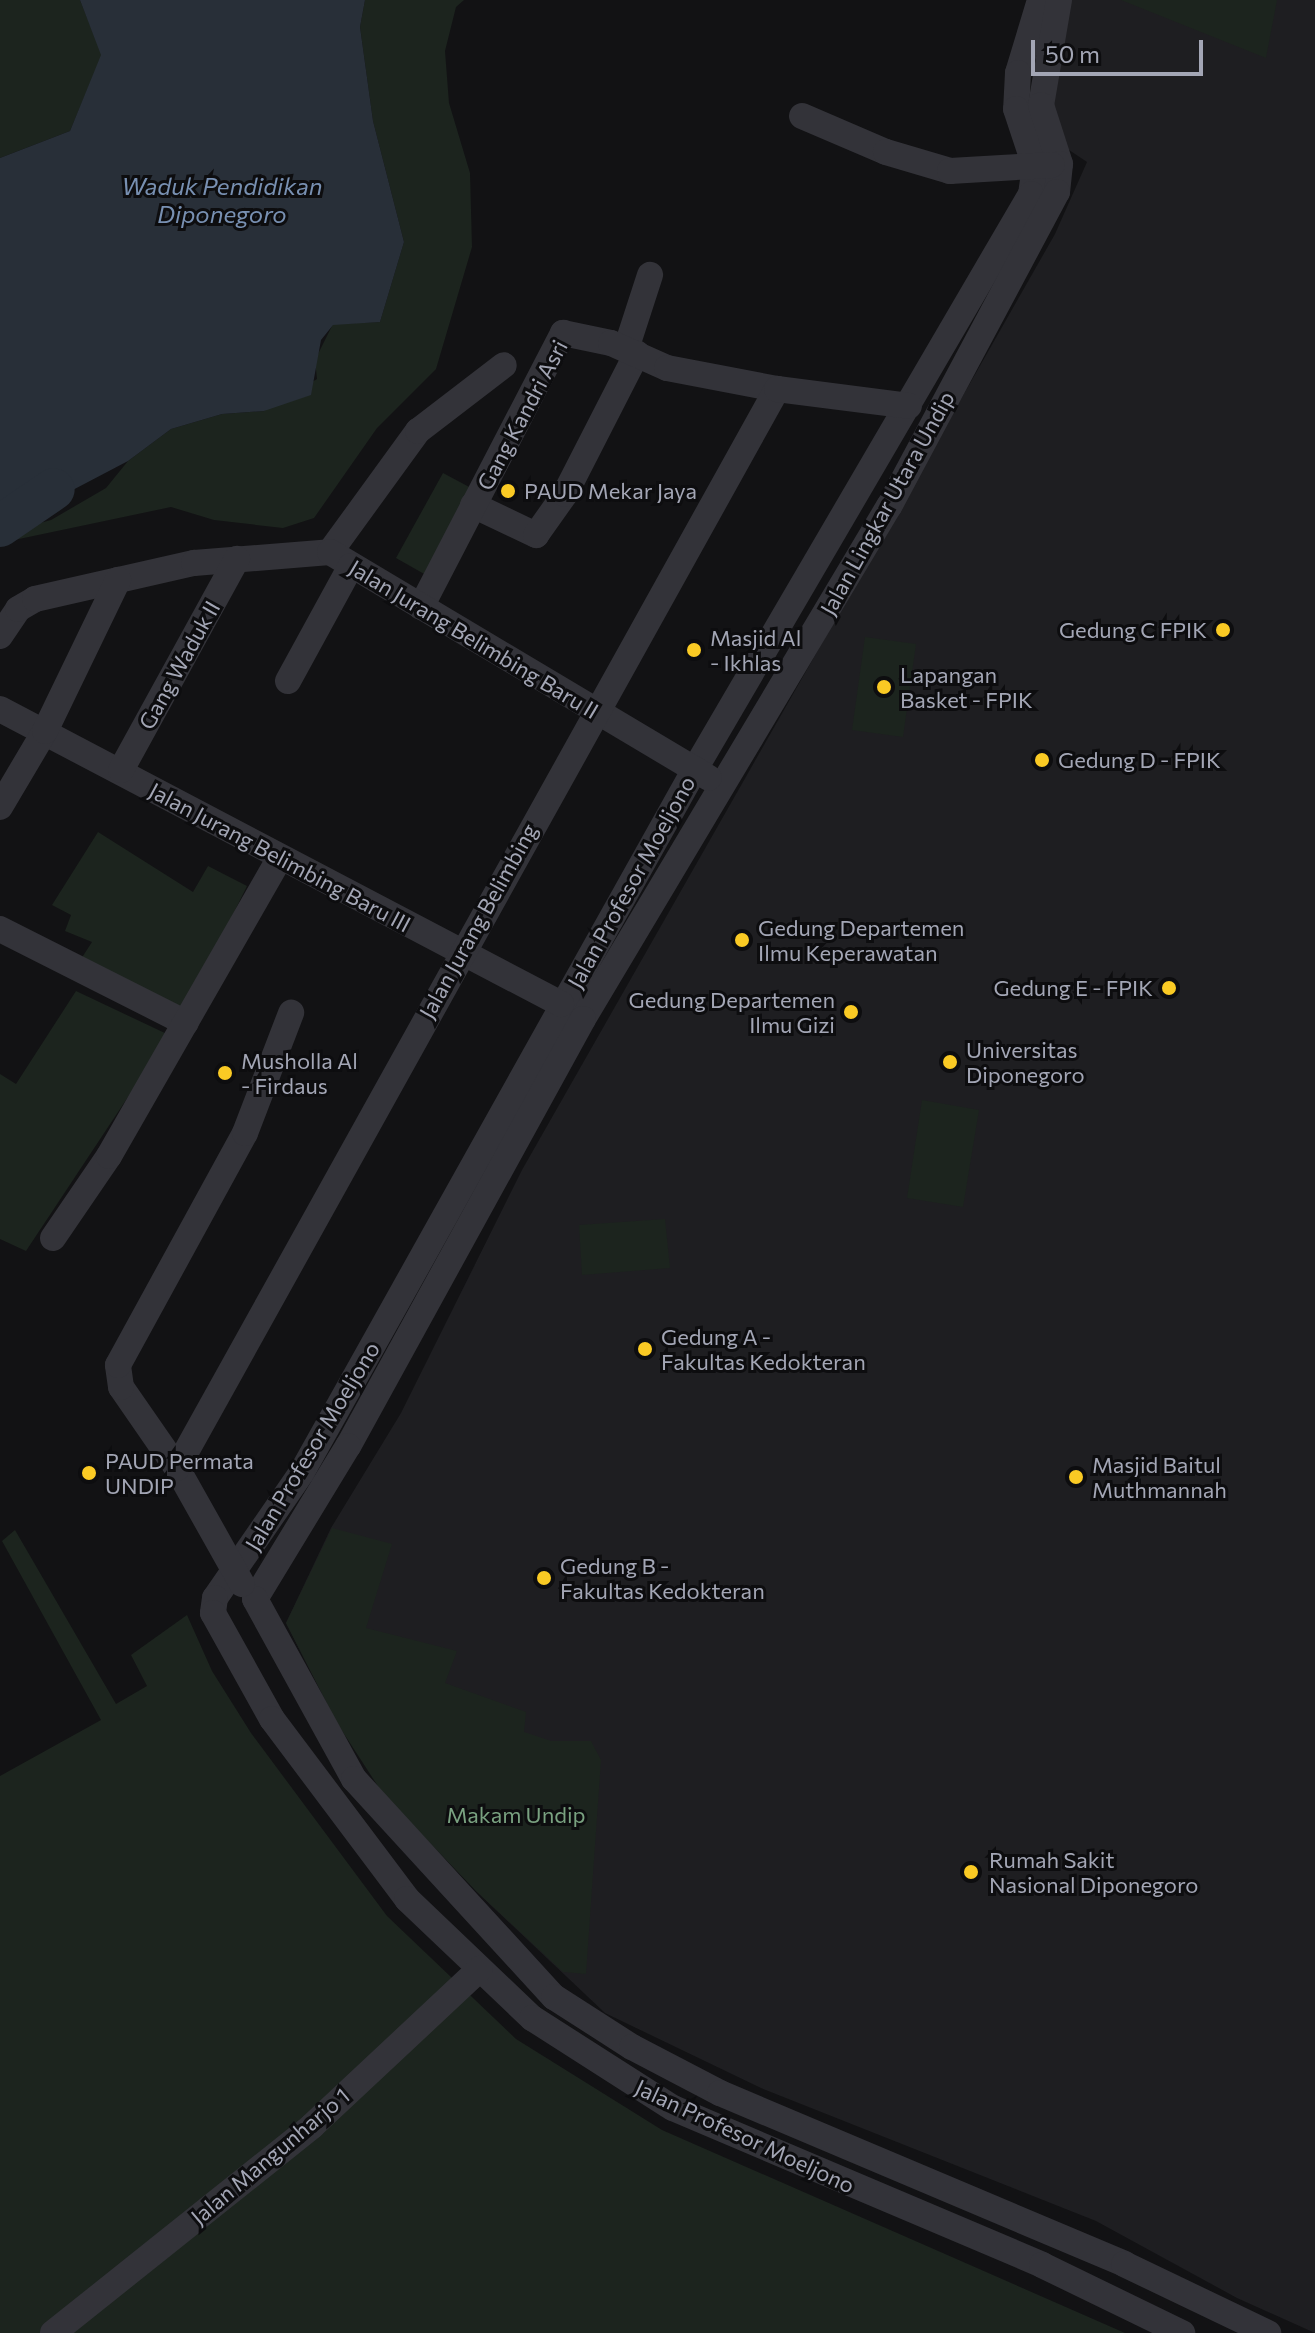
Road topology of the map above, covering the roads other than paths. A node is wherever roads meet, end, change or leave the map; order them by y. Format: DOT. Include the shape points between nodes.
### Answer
graph roads {
  1 [pos="1050,1"];
  2 [pos="802,116"];
  3 [pos="1047,165"];
  4 [pos="650,275"];
  5 [pos="631,351"];
  6 [pos="504,365"];
  7 [pos="777,389"];
  8 [pos="909,406"];
  9 [pos="473,505"];
  10 [pos="237,559"];
  11 [pos="341,559"];
  12 [pos="118,580"];
  13 [pos="421,607"];
  14 [pos="0,636"];
  15 [pos="288,681"];
  16 [pos="0,709"];
  17 [pos="595,714"];
  18 [pos="45,731"];
  19 [pos="695,769"];
  20 [pos="121,770"];
  21 [pos="723,785"];
  22 [pos="0,807"];
  23 [pos="279,859"];
  24 [pos="0,929"];
  25 [pos="459,953"];
  26 [pos="572,1012"];
  27 [pos="291,1013"];
  28 [pos="186,1023"];
  29 [pos="53,1238"];
  30 [pos="177,1468"];
  31 [pos="233,1573"];
  32 [pos="255,1599"];
  33 [pos="480,1969"];
  34 [pos="53,2333"];
  35 [pos="1182,2333"];
  36 [pos="1268,2333"];
  1 -- 3 [label="street" via="1041,105"];
  2 -- 3 [label="street" via="886,152 950,171"];
  3 -- 8 [label="street, Jalan Lingkar Utara Undip"];
  3 -- 21 [label="street, Jalan Lingkar Utara Undip" via="1057,192 889,506"];
  4 -- 5 [label="street"];
  5 -- 7 [label="street, Gang Kandri Asri" via="667,368"];
  5 -- 9 [label="street, Gang Kandri Asri" via="563,333"];
  5 -- 9 [label="street" via="565,494 536,535"];
  6 -- 11 [label="street" via="418,431"];
  7 -- 8 [label="street"];
  7 -- 17 [label="street, Jalan Jurang Belimbing"];
  8 -- 19 [label="street, Jalan Profesor Moeljono"];
  9 -- 13 [label="street, Gang Kandri Asri"];
  10 -- 11 [label="street, Jalan Jurang Belimbing Baru II"];
  10 -- 12 [label="street, Jalan Jurang Belimbing Baru II"];
  10 -- 20 [label="street, Gang Waduk II"];
  11 -- 13 [label="street, Jalan Jurang Belimbing Baru II"];
  11 -- 15 [label="street"];
  12 -- 14 [label="street, Jalan Jurang Belimbing Baru II" via="35,599 18,609"];
  12 -- 18 [label="street"];
  13 -- 17 [label="street, Jalan Jurang Belimbing Baru II"];
  16 -- 18 [label="street, Jalan Jurang Belimbing Baru III"];
  17 -- 19 [label="street, Jalan Jurang Belimbing Baru II"];
  17 -- 25 [label="street, Jalan Jurang Belimbing"];
  18 -- 20 [label="street, Jalan Jurang Belimbing Baru III"];
  18 -- 22 [label="street"];
  19 -- 21 [label="street, Jalan Jurang Belimbing Baru II"];
  19 -- 26 [label="street, Jalan Profesor Moeljono"];
  20 -- 23 [label="street, Jalan Jurang Belimbing Baru III"];
  21 -- 26 [label="street, Jalan Lingkar Utara Undip"];
  23 -- 25 [label="street, Jalan Jurang Belimbing Baru III"];
  23 -- 28 [label="street"];
  24 -- 28 [label="street"];
  25 -- 26 [label="street, Jalan Jurang Belimbing Baru III"];
  25 -- 30 [label="street, Jalan Jurang Belimbing"];
  26 -- 31 [label="street, Jalan Profesor Moeljono" via="302,1472"];
  26 -- 32 [label="street" via="348,1446"];
  27 -- 30 [label="street" via="245,1133 118,1365 121,1387"];
  28 -- 29 [label="street" via="109,1156"];
  30 -- 31 [label="street"];
  31 -- 32 [label="street"];
  31 -- 33 [label="street, Jalan Profesor Moeljono" via="215,1598 213,1613 242,1670 407,1899"];
  32 -- 36 [label="street" via="354,1779 554,1997 632,2047 720,2093 1124,2264"];
  33 -- 34 [label="street, Jalan Mangunharjo 1" via="312,2126"];
  33 -- 35 [label="street, Jalan Profesor Moeljono" via="532,2018 673,2108 1042,2265"];
}
